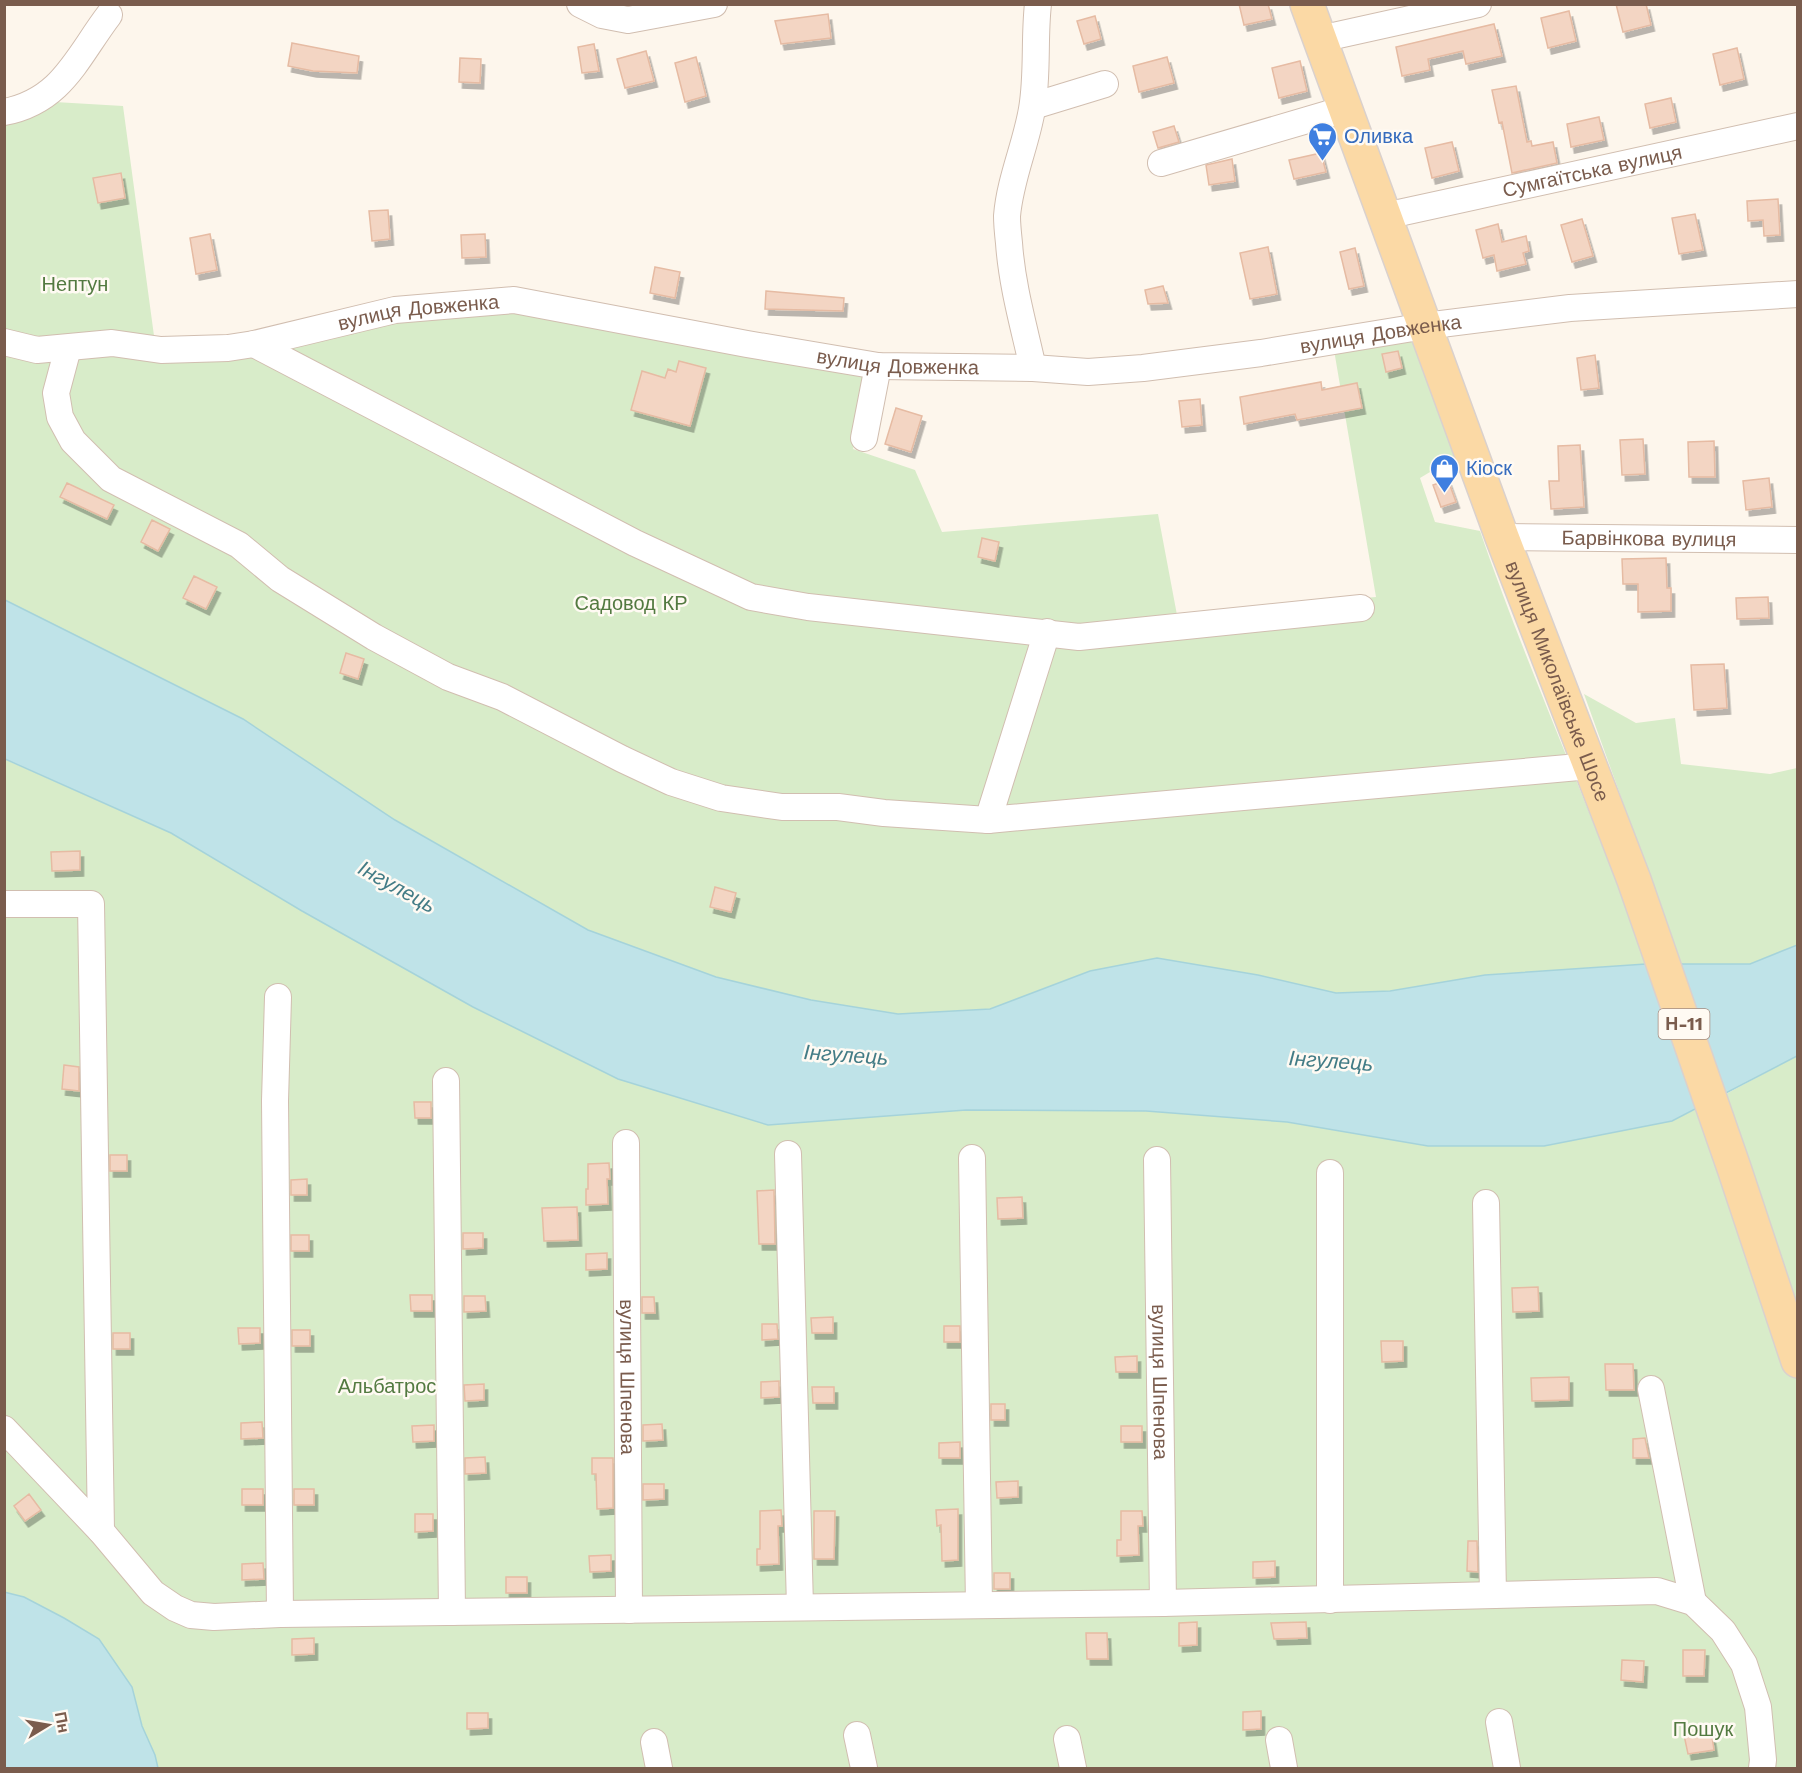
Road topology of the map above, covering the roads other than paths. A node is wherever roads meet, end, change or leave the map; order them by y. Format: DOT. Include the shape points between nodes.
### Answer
graph roads {
  1 [pos="580,4"];
  2 [pos="714,4"];
  3 [pos="1038,4"];
  4 [pos="1307,4"];
  5 [pos="1478,4"];
  6 [pos="109,15"];
  7 [pos="1320,39"];
  8 [pos="1105,84"];
  9 [pos="1033,106"];
  10 [pos="1346,109"];
  11 [pos="4,112"];
  12 [pos="1797,126"];
  13 [pos="1161,163"];
  14 [pos="1384,216"];
  15 [pos="1797,294"];
  16 [pos="1425,326"];
  17 [pos="4,342"];
  18 [pos="254,344"];
  19 [pos="68,348"];
  20 [pos="878,366"];
  21 [pos="1033,368"];
  22 [pos="864,438"];
  23 [pos="1502,537"];
  24 [pos="1797,540"];
  25 [pos="1361,608"];
  26 [pos="1047,632"];
  27 [pos="1590,766"];
  28 [pos="988,820"];
  29 [pos="4,904"];
  30 [pos="278,997"];
  31 [pos="446,1081"];
  32 [pos="626,1143"];
  33 [pos="788,1154"];
  34 [pos="972,1158"];
  35 [pos="1156,1160"];
  36 [pos="1330,1173"];
  37 [pos="1486,1203"];
  38 [pos="1797,1361"];
  39 [pos="1651,1389"];
  40 [pos="4,1429"];
  41 [pos="101,1531"];
  42 [pos="1493,1595"];
  43 [pos="1330,1600"];
  44 [pos="1693,1602"];
  45 [pos="1163,1603"];
  46 [pos="979,1605"];
  47 [pos="800,1608"];
  48 [pos="629,1610"];
  49 [pos="452,1612"];
  50 [pos="280,1614"];
  51 [pos="1499,1722"];
  52 [pos="857,1735"];
  53 [pos="1067,1739"];
  54 [pos="1279,1740"];
  55 [pos="654,1742"];
  56 [pos="659,1768"];
  57 [pos="864,1768"];
  58 [pos="1073,1768"];
  59 [pos="1284,1768"];
  60 [pos="1508,1768"];
  61 [pos="1762,1768"];
  1 -- 2 [label="street" via="602,15 628,20"];
  3 -- 9 [label="street"];
  4 -- 7 [label="main road, вулиця Миколаївське Шосе / Н-11"];
  5 -- 7 [label="street"];
  6 -- 11 [label="street" via="57,87 22,109"];
  7 -- 10 [label="main road, вулиця Миколаївське Шосе / Н-11"];
  8 -- 9 [label="street"];
  9 -- 21 [label="street" via="1007,217 1016,296"];
  10 -- 13 [label="street"];
  10 -- 14 [label="main road, вулиця Миколаївське Шосе / Н-11"];
  12 -- 14 [label="street, Сумгаїтська вулиця"];
  14 -- 16 [label="main road, вулиця Миколаївське Шосе / Н-11"];
  15 -- 16 [label="street, вулиця Довженка" via="1570,308"];
  16 -- 21 [label="street, вулиця Довженка" via="1143,368 1088,372"];
  16 -- 23 [label="main road, вулиця Миколаївське Шосе / Н-11"];
  17 -- 19 [label="street, вулиця Довженка" via="38,350"];
  18 -- 19 [label="street, вулиця Довженка" via="161,350 112,343"];
  18 -- 20 [label="street, вулиця Довженка" via="395,310 514,300"];
  18 -- 26 [label="street" via="635,543 752,597 808,607"];
  19 -- 28 [label="street" via="56,393 60,417 73,441 111,479 240,545 280,579 374,638 447,677 502,696 671,782 721,798 782,807 838,807"];
  20 -- 21 [label="street, вулиця Довженка"];
  20 -- 22 [label="street"];
  23 -- 24 [label="street, Барвінкова вулиця"];
  23 -- 27 [label="main road, вулиця Миколаївське Шосе / Н-11"];
  25 -- 26 [label="street" via="1079,636"];
  26 -- 28 [label="street"];
  27 -- 28 [label="street"];
  27 -- 38 [label="main road, вулиця Миколаївське Шосе / Н-11" via="1634,880"];
  29 -- 41 [label="street" via="91,904"];
  30 -- 50 [label="street" via="275,1113"];
  31 -- 49 [label="street"];
  32 -- 48 [label="street, вулиця Шпенова"];
  33 -- 47 [label="street"];
  34 -- 46 [label="street"];
  35 -- 45 [label="street, вулиця Шпенова"];
  36 -- 43 [label="street"];
  37 -- 42 [label="street"];
  39 -- 44 [label="street"];
  40 -- 41 [label="street"];
  41 -- 50 [label="street" via="153,1593 175,1608 214,1617"];
  42 -- 43 [label="street"];
  42 -- 44 [label="street" via="1657,1591"];
  43 -- 45 [label="street"];
  44 -- 61 [label="street" via="1723,1631 1744,1664 1758,1707"];
  45 -- 46 [label="street"];
  46 -- 47 [label="street"];
  47 -- 48 [label="street"];
  48 -- 49 [label="street"];
  49 -- 50 [label="street"];
  51 -- 60 [label="street"];
  52 -- 57 [label="street"];
  53 -- 58 [label="street"];
  54 -- 59 [label="street"];
  55 -- 56 [label="street"];
}
